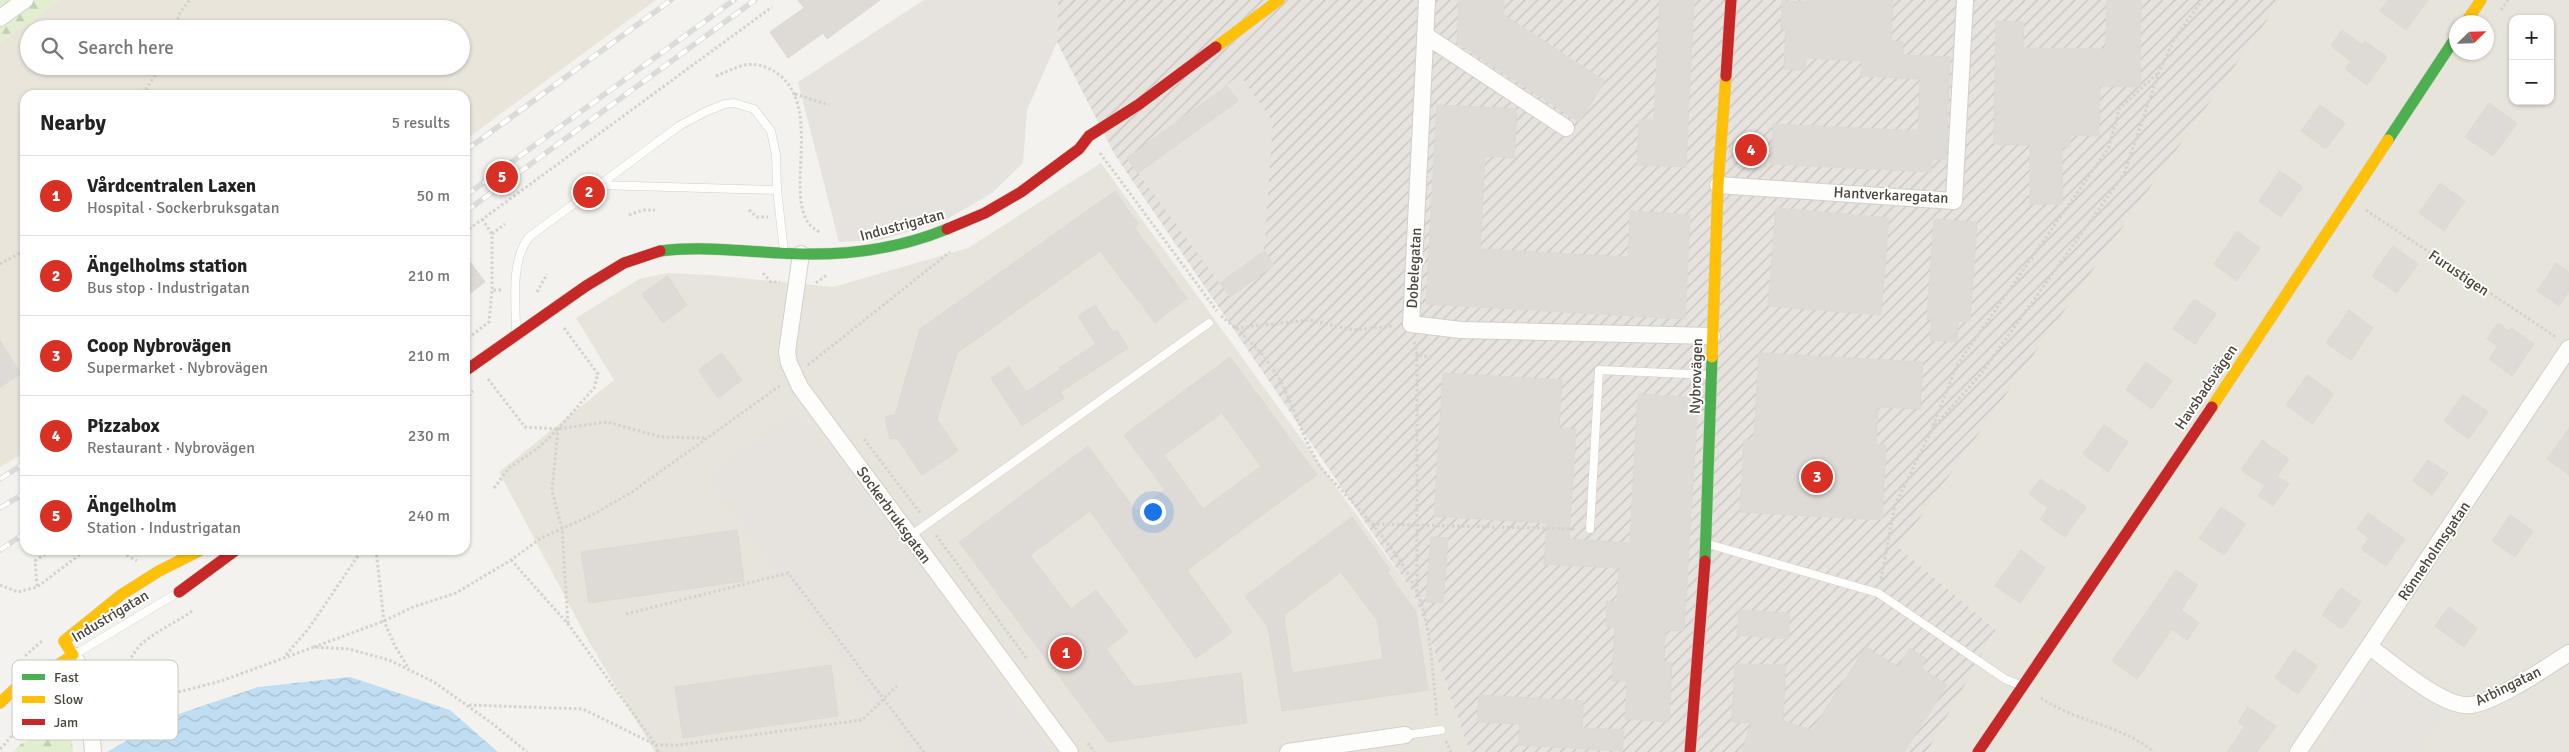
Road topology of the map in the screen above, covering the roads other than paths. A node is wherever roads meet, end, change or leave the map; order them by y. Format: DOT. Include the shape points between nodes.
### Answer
graph roads {
  1 [pos="26,0"];
  2 [pos="1279,0"];
  3 [pos="1427,0"];
  4 [pos="1731,0"];
  5 [pos="1965,0"];
  6 [pos="2481,0"];
  7 [pos="2471,15"];
  8 [pos="0,18"];
  9 [pos="1425,35"];
  10 [pos="2449,48"];
  11 [pos="1566,128"];
  12 [pos="599,185"];
  13 [pos="1718,185"];
  14 [pos="777,190"];
  15 [pos="784,253"];
  16 [pos="801,254"];
  17 [pos="1209,323"];
  18 [pos="516,335"];
  19 [pos="1712,336"];
  20 [pos="2565,344"];
  21 [pos="470,367"];
  22 [pos="1711,375"];
  23 [pos="1590,529"];
  24 [pos="910,536"];
  25 [pos="1706,543"];
  26 [pos="191,555"];
  27 [pos="229,555"];
  28 [pos="179,592"];
  29 [pos="2370,647"];
  30 [pos="2569,654"];
  31 [pos="73,655"];
  32 [pos="66,660"];
  33 [pos="76,660"];
  34 [pos="2024,686"];
  35 [pos="12,692"];
  36 [pos="0,703"];
  37 [pos="1440,730"];
  38 [pos="1404,735"];
  39 [pos="1070,752"];
  40 [pos="1288,752"];
  41 [pos="1690,752"];
  42 [pos="1978,752"];
  43 [pos="2298,752"];
  1 -- 8 [label="street"];
  2 -- 16 [label="street, Industrigatan" via="1138,105 1088,136 1079,149 1020,192 985,213 929,236 887,247"];
  3 -- 9 [label="street, Dobelegatan"];
  4 -- 13 [label="street, Nybrovägen"];
  5 -- 13 [label="street, Hantverkaregatan" via="1954,201"];
  6 -- 7 [label="street"];
  9 -- 11 [label="street"];
  9 -- 19 [label="street, Dobelegatan" via="1411,324 1461,330"];
  10 -- 34 [label="street, Havsbadsvägen"];
  12 -- 14 [label="lane"];
  12 -- 14 [label="lane" via="679,126 707,111 734,103 754,109 771,131 776,155"];
  12 -- 18 [label="lane" via="535,232 524,244 518,261"];
  13 -- 19 [label="street, Nybrovägen"];
  14 -- 15 [label="lane"];
  15 -- 16 [label="street, Industrigatan"];
  15 -- 18 [label="street, Industrigatan" via="711,248 644,255 586,286"];
  16 -- 24 [label="street, Sockerbruksgatan" via="787,352 795,376"];
  17 -- 24 [label="lane"];
  18 -- 21 [label="street, Industrigatan"];
  19 -- 22 [label="street, Nybrovägen"];
  20 -- 29 [label="street, Rönneholmsgatan"];
  22 -- 23 [label="lane" via="1600,370"];
  22 -- 25 [label="street, Nybrovägen"];
  24 -- 39 [label="street, Sockerbruksgatan"];
  25 -- 34 [label="lane" via="1878,593 2004,679"];
  25 -- 41 [label="street, Nybrovägen"];
  26 -- 31 [label="street, Industrigatan" via="158,571 122,595 64,641"];
  27 -- 28 [label="street, Industrigatan"];
  28 -- 31 [label="lane, Industrigatan"];
  29 -- 30 [label="street, Arbingatan" via="2449,701 2470,706 2495,696"];
  29 -- 43 [label="street, Rönneholmsgatan"];
  31 -- 32 [label="street"];
  31 -- 33 [label="street"];
  34 -- 42 [label="street, Havsbadsvägen"];
  35 -- 36 [label="street"];
  37 -- 38 [label="lane"];
  38 -- 40 [label="street"];
}
